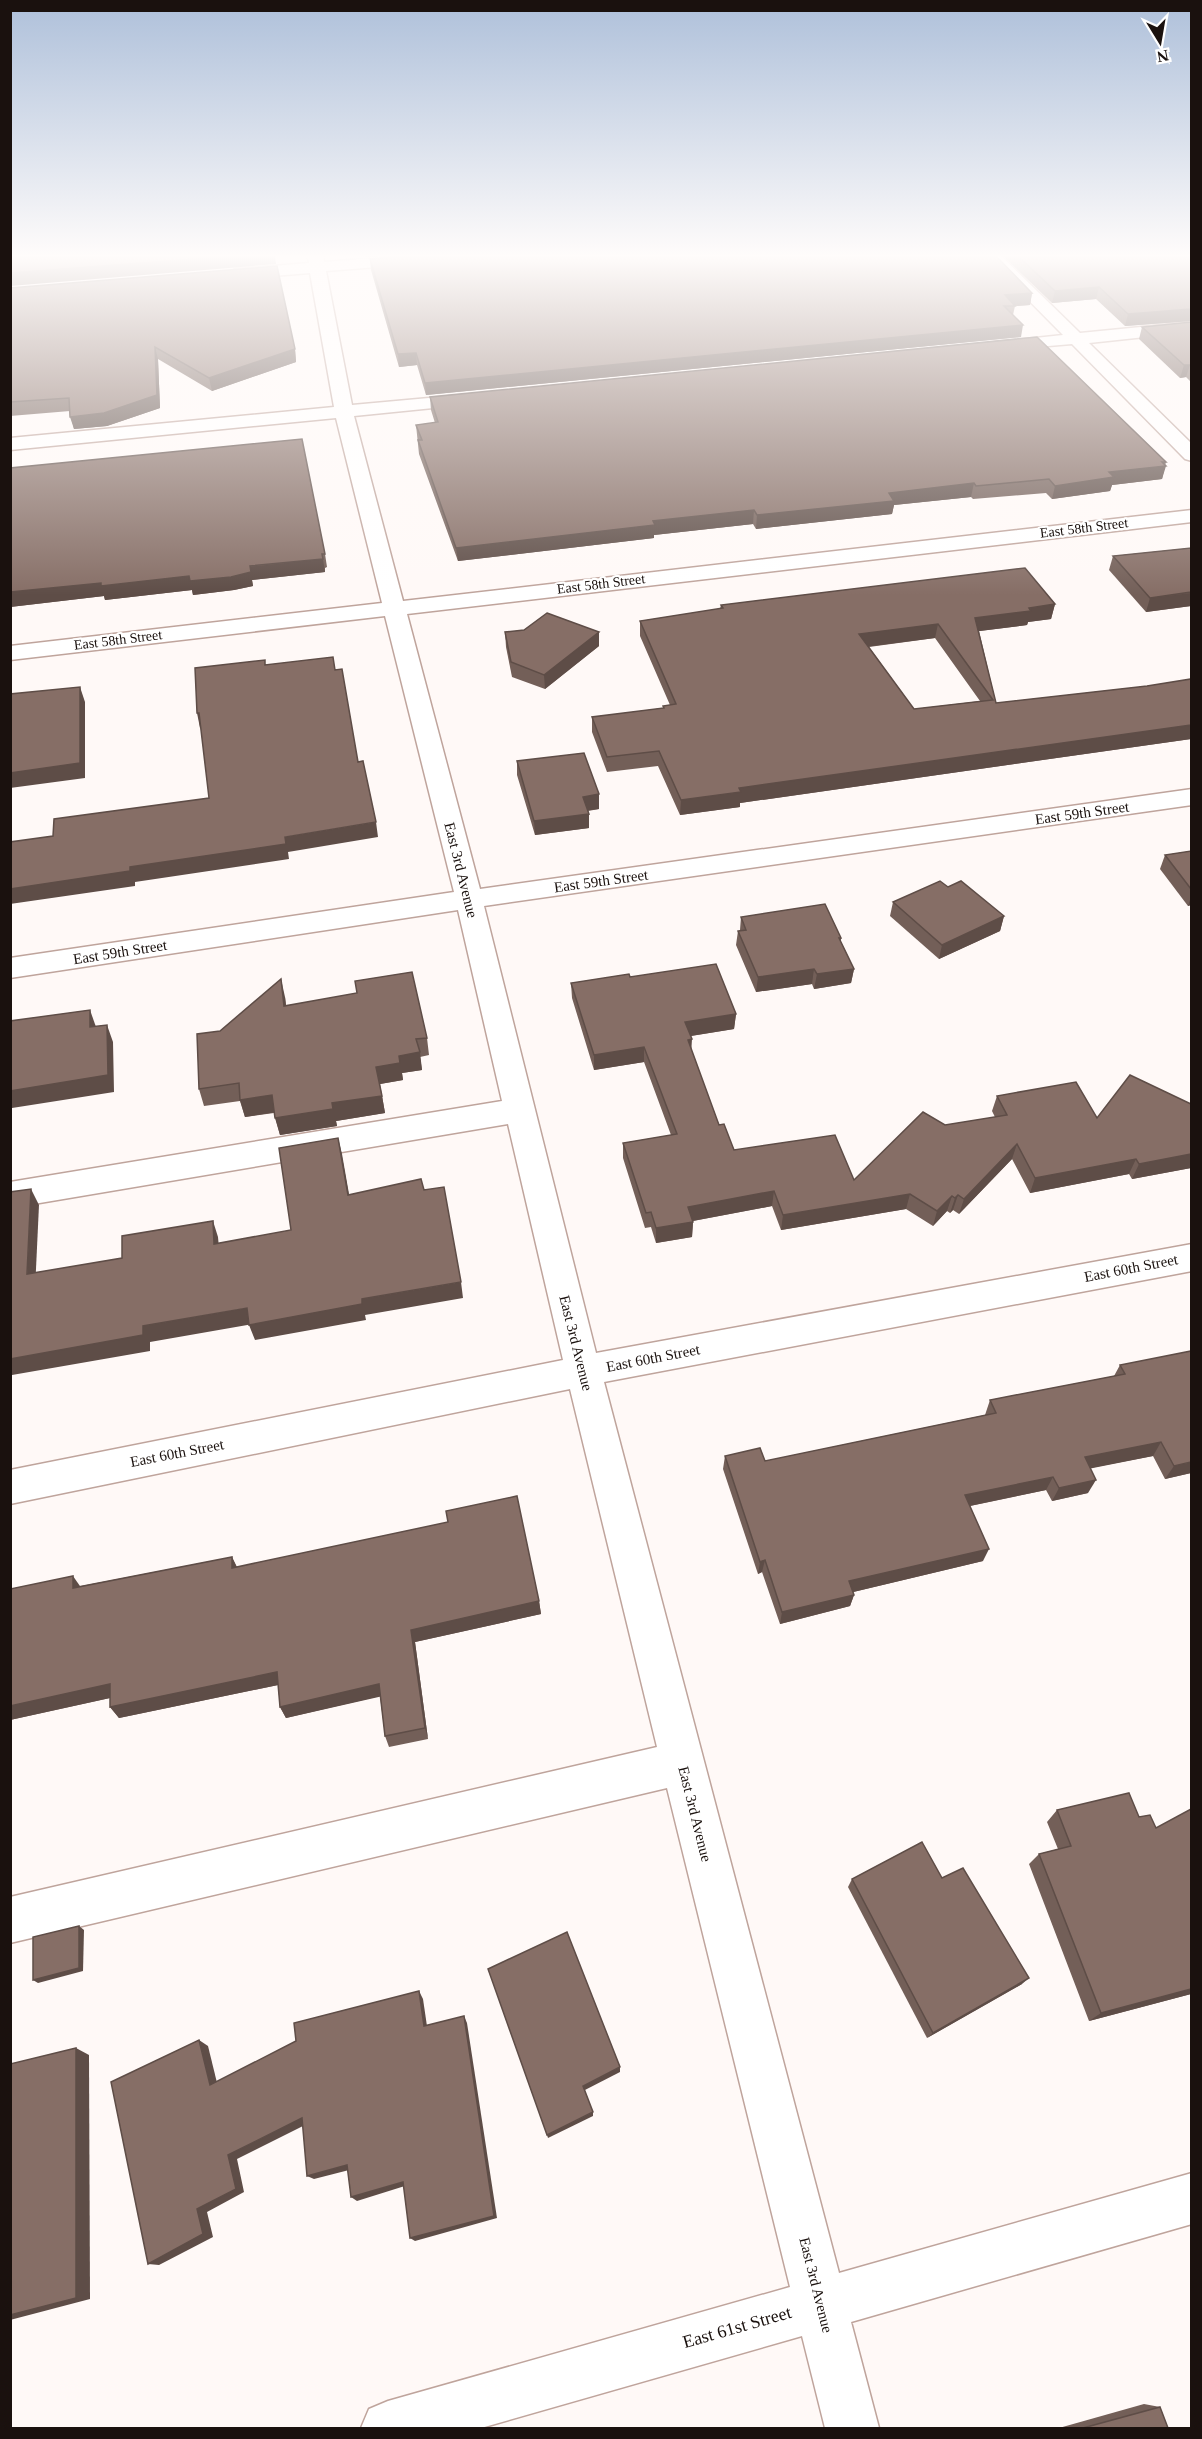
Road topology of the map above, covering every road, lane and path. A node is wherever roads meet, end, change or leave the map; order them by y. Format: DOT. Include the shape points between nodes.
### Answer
graph roads {
  1 [pos="336,368"];
  2 [pos="1104,368"];
  3 [pos="485,398"];
  4 [pos="344,412"];
  5 [pos="10,444"];
  6 [pos="1191,455"];
  7 [pos="1191,516"];
  8 [pos="394,608"];
  9 [pos="10,653"];
  10 [pos="1191,797"];
  11 [pos="469,899"];
  12 [pos="10,968"];
  13 [pos="520,1110"];
  14 [pos="10,1195"];
  15 [pos="1191,1257"];
  16 [pos="583,1371"];
  17 [pos="10,1487"];
  18 [pos="682,1763"];
  19 [pos="10,1920"];
  20 [pos="1191,2198"];
  21 [pos="820,2304"];
  22 [pos="388,2428"];
  23 [pos="852,2428"];
  1 -- 4 [label="street, East 3rd Avenue"];
  2 -- 6 [label="street"];
  3 -- 4 [label="street"];
  4 -- 5 [label="street"];
  4 -- 8 [label="street, East 3rd Avenue"];
  7 -- 8 [label="street, East 58th Street"];
  8 -- 9 [label="street, East 58th Street"];
  8 -- 11 [label="street, East 3rd Avenue"];
  10 -- 11 [label="street, East 59th Street"];
  11 -- 12 [label="street, East 59th Street"];
  11 -- 13 [label="street, East 3rd Avenue"];
  13 -- 14 [label="street"];
  13 -- 16 [label="street, East 3rd Avenue"];
  15 -- 16 [label="street, East 60th Street"];
  16 -- 17 [label="street, East 60th Street"];
  16 -- 18 [label="street, East 3rd Avenue"];
  18 -- 19 [label="street"];
  18 -- 21 [label="street, East 3rd Avenue"];
  20 -- 21 [label="street, East 61st Street"];
  21 -- 22 [label="street, East 61st Street"];
  21 -- 23 [label="street, East 3rd Avenue"];
}
